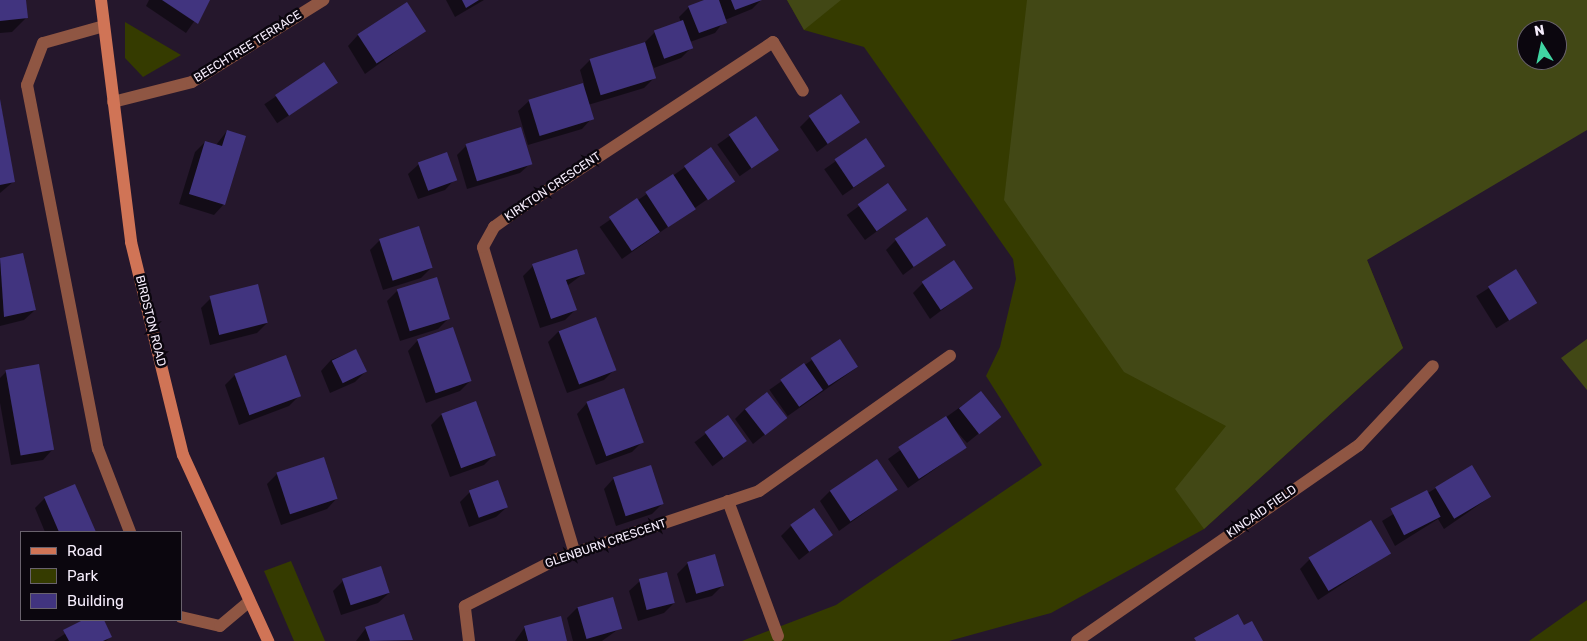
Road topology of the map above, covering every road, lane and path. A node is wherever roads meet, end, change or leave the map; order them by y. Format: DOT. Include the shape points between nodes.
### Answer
graph roads {
  1 [pos="101,0"];
  2 [pos="323,0"];
  3 [pos="104,26"];
  4 [pos="803,90"];
  5 [pos="112,102"];
  6 [pos="950,356"];
  7 [pos="1433,366"];
  8 [pos="728,501"];
  9 [pos="130,531"];
  10 [pos="575,554"];
  11 [pos="248,603"];
  12 [pos="182,617"];
  13 [pos="778,636"];
  14 [pos="268,641"];
  15 [pos="469,641"];
  16 [pos="1077,641"];
  1 -- 3 [label="main road, BIRDSTON ROAD"];
  2 -- 5 [label="street, BEECHTREE TERRACE" via="192,82"];
  3 -- 5 [label="main road, BIRDSTON ROAD"];
  3 -- 9 [label="street" via="42,43 26,84 98,449"];
  4 -- 10 [label="street, KIRKTON CRESCENT" via="774,42 519,209 494,227 483,247"];
  5 -- 11 [label="main road, BIRDSTON ROAD" via="131,242 183,455"];
  6 -- 8 [label="street, GLENBURN CRESCENT" via="759,491"];
  7 -- 16 [label="street, KINCAID FIELD" via="1359,445"];
  8 -- 10 [label="street, GLENBURN CRESCENT"];
  8 -- 13 [label="street"];
  10 -- 15 [label="street, GLENBURN CRESCENT" via="465,606"];
  11 -- 12 [label="street" via="220,626"];
  11 -- 14 [label="main road, BIRDSTON ROAD"];
}
